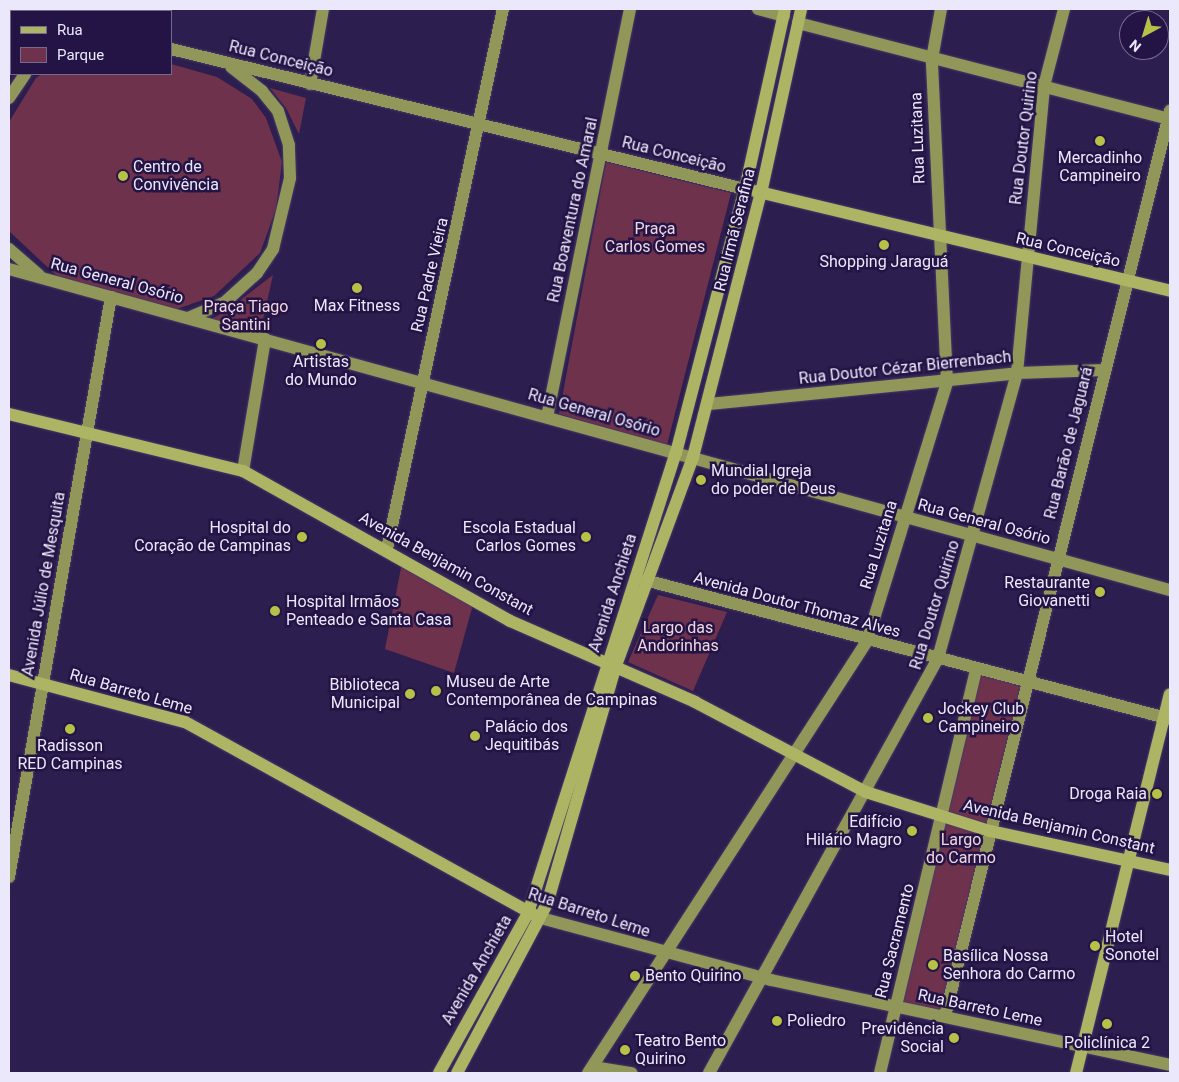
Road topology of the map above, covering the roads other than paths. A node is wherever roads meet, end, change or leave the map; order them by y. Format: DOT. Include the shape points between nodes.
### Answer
graph roads {
  1 [pos="323,9"];
  2 [pos="502,9"];
  3 [pos="630,9"];
  4 [pos="758,9"];
  5 [pos="801,9"];
  6 [pos="941,9"];
  7 [pos="1064,9"];
  8 [pos="784,12"];
  9 [pos="798,23"];
  10 [pos="172,49"];
  11 [pos="932,59"];
  12 [pos="222,62"];
  13 [pos="24,75"];
  14 [pos="310,84"];
  15 [pos="1044,86"];
  16 [pos="9,98"];
  17 [pos="1170,116"];
  18 [pos="481,122"];
  19 [pos="601,154"];
  20 [pos="745,189"];
  21 [pos="761,192"];
  22 [pos="938,236"];
  23 [pos="9,249"];
  24 [pos="1027,257"];
  25 [pos="9,269"];
  26 [pos="44,278"];
  27 [pos="1127,281"];
  28 [pos="1170,291"];
  29 [pos="111,297"];
  30 [pos="188,318"];
  31 [pos="265,338"];
  32 [pos="1104,370"];
  33 [pos="1017,373"];
  34 [pos="422,381"];
  35 [pos="947,382"];
  36 [pos="709,404"];
  37 [pos="9,414"];
  38 [pos="547,417"];
  39 [pos="87,434"];
  40 [pos="676,453"];
  41 [pos="693,457"];
  42 [pos="243,471"];
  43 [pos="904,517"];
  44 [pos="972,537"];
  45 [pos="387,549"];
  46 [pos="1058,559"];
  47 [pos="645,580"];
  48 [pos="1170,590"];
  49 [pos="867,641"];
  50 [pos="938,658"];
  51 [pos="611,666"];
  52 [pos="976,670"];
  53 [pos="9,675"];
  54 [pos="1028,682"];
  55 [pos="43,684"];
  56 [pos="1170,694"];
  57 [pos="1167,719"];
  58 [pos="794,756"];
  59 [pos="866,792"];
  60 [pos="942,816"];
  61 [pos="990,831"];
  62 [pos="1127,860"];
  63 [pos="1170,870"];
  64 [pos="9,877"];
  65 [pos="528,913"];
  66 [pos="541,918"];
  67 [pos="664,953"];
  68 [pos="763,978"];
  69 [pos="895,1007"];
  70 [pos="945,1016"];
  71 [pos="1084,1047"];
  72 [pos="1170,1065"];
  73 [pos="591,1070"];
  74 [pos="439,1073"];
  75 [pos="457,1073"];
  76 [pos="632,1073"];
  77 [pos="710,1073"];
  78 [pos="880,1073"];
  79 [pos="1076,1073"];
  1 -- 14 [label="main road"];
  2 -- 18 [label="main road, Rua Padre Vieira"];
  3 -- 19 [label="main road, Rua Boaventura do Amaral"];
  4 -- 8 [label="main road"];
  5 -- 9 [label="main road, Rua Irmã Serafina"];
  6 -- 11 [label="main road, Rua Luzitana"];
  7 -- 15 [label="main road, Rua Doutor Quirino"];
  8 -- 20 [label="main road, Rua Irmã Serafina"];
  9 -- 11 [label="main road"];
  9 -- 21 [label="main road, Rua Irmã Serafina"];
  10 -- 12 [label="main road, Rua Conceição"];
  11 -- 15 [label="main road"];
  11 -- 22 [label="main road, Rua Luzitana"];
  12 -- 14 [label="main road, Rua Conceição"];
  12 -- 30 [label="main road" via="248,78 278,111 290,144 290,178 273,248 257,273 224,304"];
  13 -- 16 [label="main road"];
  14 -- 18 [label="main road, Rua Conceição"];
  15 -- 17 [label="main road"];
  15 -- 24 [label="main road, Rua Doutor Quirino"];
  17 -- 27 [label="main road, Rua Barão de Jaguará"];
  18 -- 19 [label="main road, Rua Conceição"];
  18 -- 34 [label="main road, Rua Padre Vieira"];
  19 -- 20 [label="main road, Rua Conceição"];
  19 -- 38 [label="main road, Rua Boaventura do Amaral"];
  20 -- 21 [label="main road, Rua Conceição"];
  20 -- 40 [label="main road, Rua Irmã Serafina"];
  21 -- 22 [label="main road, Rua Conceição"];
  21 -- 36 [label="main road, Rua Irmã Serafina"];
  22 -- 24 [label="main road, Rua Conceição"];
  22 -- 35 [label="main road, Rua Luzitana"];
  23 -- 26 [label="main road"];
  24 -- 27 [label="main road, Rua Conceição"];
  24 -- 33 [label="main road, Rua Doutor Quirino"];
  25 -- 26 [label="main road, Rua General Osório"];
  26 -- 29 [label="main road, Rua General Osório"];
  27 -- 28 [label="main road, Rua Conceição"];
  27 -- 32 [label="main road, Rua Barão de Jaguará"];
  29 -- 30 [label="main road, Rua General Osório"];
  29 -- 39 [label="main road, Avenida Júlio de Mesquita"];
  30 -- 31 [label="main road, Rua General Osório"];
  31 -- 34 [label="main road, Rua General Osório"];
  31 -- 42 [label="main road"];
  32 -- 33 [label="main road, Rua Doutor Cézar Bierrenbach"];
  32 -- 46 [label="main road, Rua Barão de Jaguará"];
  33 -- 35 [label="main road, Rua Doutor Cézar Bierrenbach"];
  33 -- 44 [label="main road, Rua Doutor Quirino"];
  34 -- 38 [label="main road, Rua General Osório"];
  34 -- 45 [label="main road, Rua Padre Vieira"];
  35 -- 36 [label="main road, Rua Doutor Cézar Bierrenbach"];
  35 -- 43 [label="main road, Rua Luzitana"];
  36 -- 41 [label="main road, Rua Irmã Serafina"];
  37 -- 39 [label="main road, Avenida Benjamin Constant"];
  38 -- 40 [label="main road, Rua General Osório"];
  39 -- 42 [label="main road, Avenida Benjamin Constant"];
  39 -- 55 [label="main road, Avenida Júlio de Mesquita"];
  40 -- 41 [label="main road, Rua General Osório"];
  40 -- 51 [label="main road, Avenida Anchieta"];
  41 -- 43 [label="main road, Rua General Osório"];
  41 -- 47 [label="main road, Avenida Anchieta"];
  42 -- 45 [label="main road, Avenida Benjamin Constant"];
  43 -- 44 [label="main road, Rua General Osório"];
  43 -- 49 [label="main road, Rua Luzitana"];
  44 -- 46 [label="main road, Rua General Osório"];
  44 -- 50 [label="main road, Rua Doutor Quirino"];
  45 -- 51 [label="main road, Avenida Benjamin Constant" via="510,621"];
  46 -- 48 [label="main road, Rua General Osório"];
  46 -- 54 [label="main road, Rua Barão de Jaguará"];
  47 -- 49 [label="main road, Avenida Doutor Thomaz Alves"];
  47 -- 51 [label="main road, Avenida Anchieta"];
  49 -- 50 [label="main road, Avenida Doutor Thomaz Alves"];
  49 -- 58 [label="main road, Rua Luzitana"];
  50 -- 52 [label="main road, Avenida Doutor Thomaz Alves"];
  50 -- 59 [label="main road, Rua Doutor Quirino"];
  51 -- 58 [label="main road, Avenida Benjamin Constant" via="695,702"];
  51 -- 65 [label="main road, Avenida Anchieta"];
  51 -- 66 [label="main road, Avenida Anchieta"];
  52 -- 54 [label="main road, Avenida Doutor Thomaz Alves"];
  52 -- 60 [label="main road, Rua Sacramento"];
  53 -- 55 [label="main road, Rua Barreto Leme"];
  54 -- 57 [label="main road, Avenida Doutor Thomaz Alves"];
  54 -- 61 [label="main road, Rua Barão de Jaguará"];
  55 -- 64 [label="main road, Avenida Júlio de Mesquita"];
  55 -- 65 [label="main road, Rua Barreto Leme" via="196,727"];
  56 -- 57 [label="main road"];
  57 -- 62 [label="main road"];
  58 -- 59 [label="main road, Avenida Benjamin Constant"];
  58 -- 67 [label="main road, Rua Luzitana"];
  59 -- 60 [label="main road, Avenida Benjamin Constant"];
  59 -- 68 [label="main road, Rua Doutor Quirino"];
  60 -- 61 [label="main road, Avenida Benjamin Constant"];
  60 -- 69 [label="main road, Rua Sacramento"];
  61 -- 62 [label="main road, Avenida Benjamin Constant"];
  61 -- 70 [label="main road, Rua Barão de Jaguará"];
  62 -- 63 [label="main road, Avenida Benjamin Constant"];
  62 -- 71 [label="main road"];
  65 -- 66 [label="main road, Rua Barreto Leme"];
  65 -- 74 [label="main road, Avenida Anchieta"];
  66 -- 67 [label="main road, Rua Barreto Leme"];
  66 -- 75 [label="main road, Avenida Anchieta"];
  67 -- 68 [label="main road, Rua Barreto Leme"];
  67 -- 73 [label="main road, Rua Luzitana"];
  68 -- 69 [label="main road, Rua Barreto Leme"];
  68 -- 77 [label="main road, Rua Doutor Quirino"];
  69 -- 70 [label="main road, Rua Barreto Leme"];
  69 -- 78 [label="main road, Rua Sacramento"];
  70 -- 71 [label="main road, Rua Barreto Leme"];
  71 -- 72 [label="main road, Rua Barreto Leme"];
  71 -- 79 [label="main road"];
  73 -- 76 [label="main road"];
}
